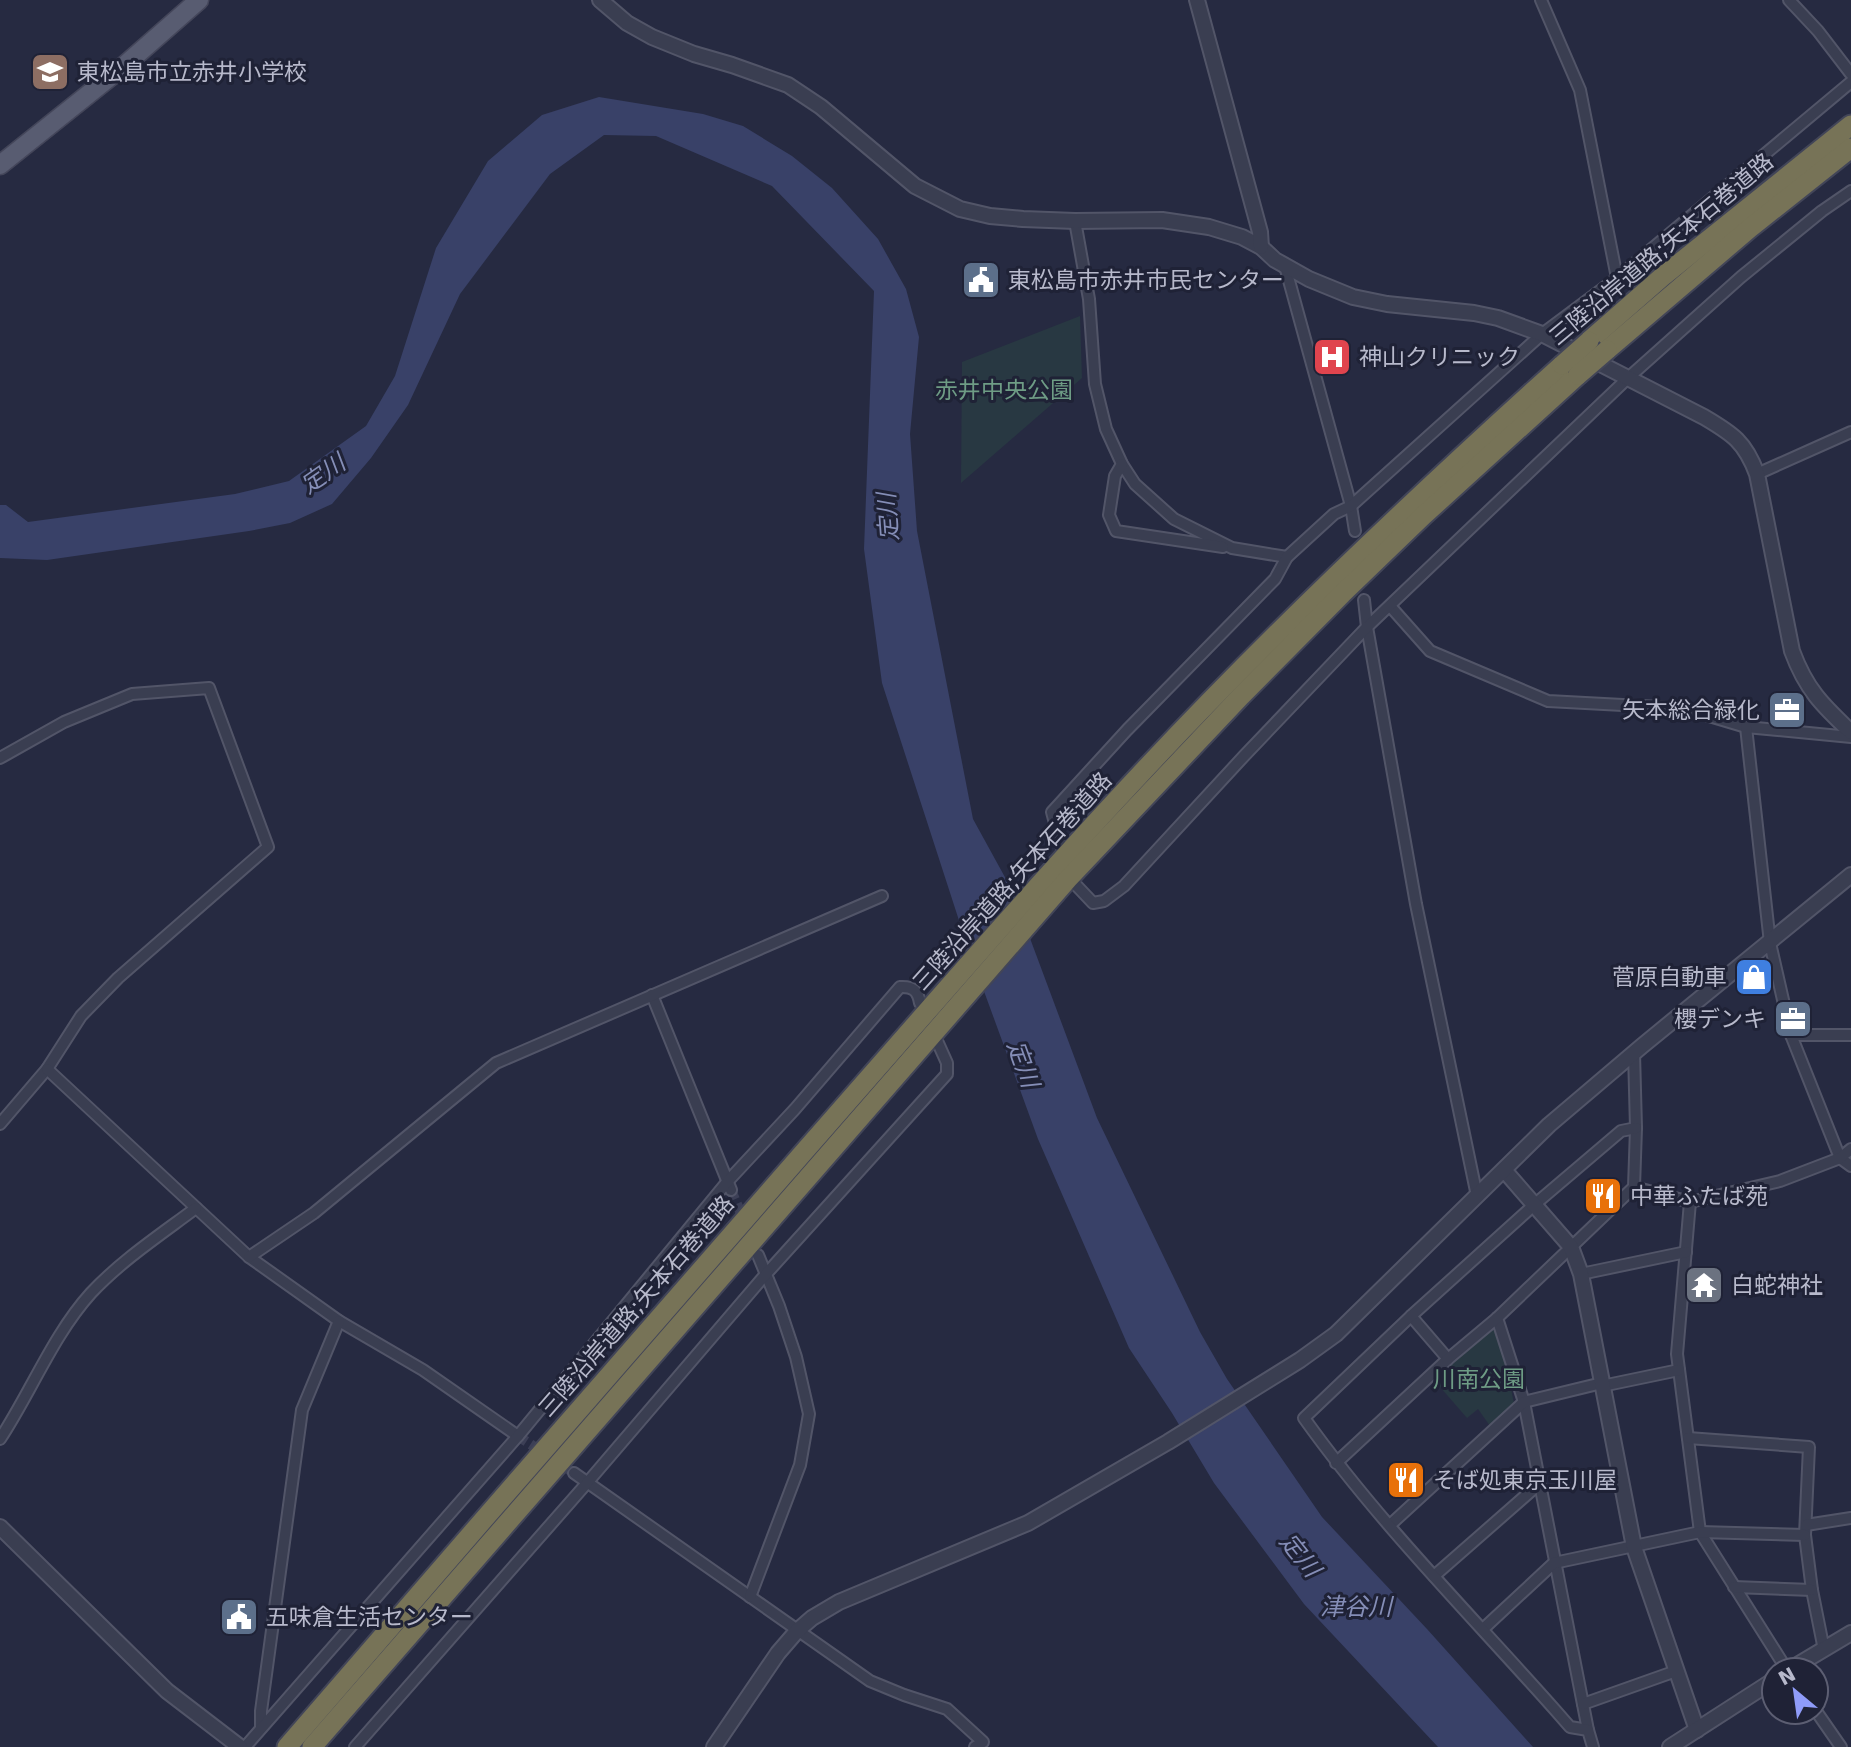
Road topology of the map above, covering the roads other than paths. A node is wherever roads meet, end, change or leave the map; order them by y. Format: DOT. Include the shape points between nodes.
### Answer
graph roads {
  1 [pos="200,0"];
  2 [pos="600,0"];
  3 [pos="1197,0"];
  4 [pos="1541,0"];
  5 [pos="1789,0"];
  6 [pos="1851,74"];
  7 [pos="1851,82"];
  8 [pos="1851,114"];
  9 [pos="1851,125"];
  10 [pos="1851,148"];
  11 [pos="0,165"];
  12 [pos="1851,191"];
  13 [pos="1737,216"];
  14 [pos="1075,221"];
  15 [pos="1261,247"];
  16 [pos="1285,266"];
  17 [pos="1617,278"];
  18 [pos="1542,334"];
  19 [pos="1570,370"];
  20 [pos="1628,378"];
  21 [pos="1851,432"];
  22 [pos="1122,464"];
  23 [pos="1757,474"];
  24 [pos="1351,506"];
  25 [pos="1354,531"];
  26 [pos="1232,548"];
  27 [pos="1287,557"];
  28 [pos="1364,600"];
  29 [pos="1390,606"];
  30 [pos="1367,627"];
  31 [pos="1746,727"];
  32 [pos="1851,734"];
  33 [pos="0,758"];
  34 [pos="1066,867"];
  35 [pos="1851,875"];
  36 [pos="882,896"];
  37 [pos="1770,943"];
  38 [pos="652,995"];
  39 [pos="925,1006"];
  40 [pos="938,1035"];
  41 [pos="1791,1035"];
  42 [pos="1851,1035"];
  43 [pos="1634,1053"];
  44 [pos="47,1069"];
  45 [pos="0,1124"];
  46 [pos="1636,1128"];
  47 [pos="1851,1149"];
  48 [pos="1840,1158"];
  49 [pos="1851,1166"];
  50 [pos="1504,1170"];
  51 [pos="729,1185"];
  52 [pos="1634,1187"];
  53 [pos="1477,1196"];
  54 [pos="1690,1202"];
  55 [pos="1534,1205"];
  56 [pos="196,1208"];
  57 [pos="1571,1247"];
  58 [pos="1686,1252"];
  59 [pos="758,1255"];
  60 [pos="249,1257"];
  61 [pos="766,1274"];
  62 [pos="1581,1274"];
  63 [pos="1411,1316"];
  64 [pos="1497,1318"];
  65 [pos="340,1321"];
  66 [pos="1448,1359"];
  67 [pos="1679,1370"];
  68 [pos="1602,1385"];
  69 [pos="1524,1402"];
  70 [pos="518,1436"];
  71 [pos="1688,1438"];
  72 [pos="0,1439"];
  73 [pos="1336,1463"];
  74 [pos="574,1473"];
  75 [pos="587,1483"];
  76 [pos="1539,1483"];
  77 [pos="1851,1518"];
  78 [pos="1390,1525"];
  79 [pos="0,1527"];
  80 [pos="1806,1530"];
  81 [pos="1700,1532"];
  82 [pos="1634,1547"];
  83 [pos="1554,1563"];
  84 [pos="1434,1576"];
  85 [pos="1734,1587"];
  86 [pos="1812,1590"];
  87 [pos="750,1597"];
  88 [pos="1483,1629"];
  89 [pos="797,1631"];
  90 [pos="1851,1633"];
  91 [pos="1824,1650"];
  92 [pos="1779,1656"];
  93 [pos="1813,1656"];
  94 [pos="1676,1671"];
  95 [pos="1760,1689"];
  96 [pos="1583,1704"];
  97 [pos="1826,1726"];
  98 [pos="261,1728"];
  99 [pos="1588,1730"];
  100 [pos="1697,1730"];
  101 [pos="1851,1737"];
  102 [pos="1839,1746"];
  103 [pos="243,1747"];
  104 [pos="288,1747"];
  105 [pos="312,1747"];
  106 [pos="355,1747"];
  107 [pos="714,1747"];
  108 [pos="975,1747"];
  109 [pos="1593,1747"];
  110 [pos="1670,1747"];
  1 -- 11 [label="main road"];
  2 -- 14 [label="street" via="626,23 652,37 788,85 915,186 942,201 990,216"];
  3 -- 15 [label="street"];
  4 -- 17 [label="street" via="1580,90"];
  5 -- 6 [label="street"];
  7 -- 17 [label="street"];
  8 -- 13 [label="highway"];
  9 -- 13 [label="highway, 三陸沿岸道路;矢本石巻道路"];
  10 -- 19 [label="highway, 三陸沿岸道路;矢本石巻道路, bridge" via="1607,350"];
  12 -- 20 [label="street" via="1741,277"];
  13 -- 19 [label="highway, 三陸沿岸道路;矢本石巻道路, bridge" via="1589,341"];
  14 -- 15 [label="street" via="1162,220 1209,227"];
  14 -- 22 [label="street" via="1089,299 1095,384 1106,429"];
  15 -- 16 [label="street"];
  16 -- 18 [label="street" via="1353,296 1474,313"];
  16 -- 24 [label="street"];
  17 -- 18 [label="street"];
  18 -- 20 [label="street"];
  18 -- 24 [label="street"];
  19 -- 34 [label="highway, 三陸沿岸道路;矢本石巻道路"];
  20 -- 23 [label="street" via="1730,432 1746,450"];
  20 -- 29 [label="street"];
  21 -- 23 [label="street"];
  22 -- 26 [label="street" via="1135,484 1174,519"];
  22 -- 26 [label="street" via="1115,476 1109,516 1116,531"];
  23 -- 32 [label="street" via="1801,675 1820,703"];
  24 -- 25 [label="street"];
  24 -- 27 [label="street" via="1334,514"];
  26 -- 27 [label="street"];
  27 -- 34 [label="street" via="1275,579 1052,812"];
  28 -- 30 [label="street"];
  29 -- 30 [label="street"];
  29 -- 31 [label="street" via="1430,651 1548,701 1689,710"];
  30 -- 34 [label="street" via="1124,886 1104,901 1093,903"];
  30 -- 53 [label="street" via="1416,904"];
  31 -- 32 [label="street"];
  31 -- 37 [label="street"];
  33 -- 44 [label="street" via="64,722 132,694 209,688 268,847 118,978 81,1016"];
  34 -- 39 [label="highway, 三陸沿岸道路;矢本石巻道路"];
  34 -- 40 [label="highway, 三陸沿岸道路;矢本石巻道路"];
  35 -- 37 [label="street"];
  36 -- 38 [label="street"];
  37 -- 41 [label="street"];
  37 -- 43 [label="street"];
  38 -- 51 [label="street"];
  38 -- 60 [label="street" via="496,1063 314,1213"];
  39 -- 51 [label="street" via="913,989 900,987"];
  39 -- 104 [label="highway, 三陸沿岸道路;矢本石巻道路"];
  40 -- 61 [label="street" via="947,1074"];
  40 -- 105 [label="highway, 三陸沿岸道路;矢本石巻道路"];
  41 -- 42 [label="street"];
  41 -- 48 [label="street"];
  43 -- 46 [label="street"];
  43 -- 50 [label="street"];
  44 -- 45 [label="street"];
  44 -- 56 [label="street"];
  46 -- 52 [label="street"];
  46 -- 55 [label="street" via="1621,1130"];
  47 -- 48 [label="street"];
  48 -- 49 [label="street"];
  48 -- 54 [label="street" via="1780,1181"];
  50 -- 53 [label="street"];
  50 -- 55 [label="street"];
  51 -- 70 [label="street"];
  52 -- 54 [label="street"];
  52 -- 57 [label="street"];
  53 -- 89 [label="street" via="1336,1334 1300,1360 1028,1523 839,1602"];
  54 -- 58 [label="street"];
  55 -- 57 [label="street"];
  55 -- 63 [label="street"];
  56 -- 60 [label="street"];
  56 -- 72 [label="street" via="134,1253 90,1294 63,1330"];
  57 -- 62 [label="street"];
  57 -- 64 [label="street"];
  58 -- 62 [label="street"];
  58 -- 67 [label="street"];
  59 -- 61 [label="street"];
  60 -- 65 [label="street"];
  61 -- 75 [label="street"];
  61 -- 87 [label="street" via="796,1357 809,1414 800,1465"];
  62 -- 68 [label="street"];
  63 -- 66 [label="street"];
  63 -- 73 [label="street" via="1304,1418"];
  64 -- 66 [label="street"];
  64 -- 69 [label="street"];
  65 -- 70 [label="street" via="424,1370"];
  65 -- 98 [label="street" via="302,1410"];
  66 -- 73 [label="street"];
  67 -- 68 [label="street"];
  67 -- 71 [label="street"];
  68 -- 69 [label="street"];
  68 -- 82 [label="street"];
  69 -- 76 [label="street"];
  69 -- 78 [label="street"];
  70 -- 98 [label="street"];
  71 -- 80 [label="street" via="1809,1447"];
  71 -- 81 [label="street"];
  73 -- 78 [label="street"];
  74 -- 75 [label="street"];
  75 -- 87 [label="street"];
  75 -- 106 [label="street"];
  76 -- 83 [label="street"];
  76 -- 84 [label="street"];
  77 -- 80 [label="street"];
  78 -- 84 [label="street"];
  79 -- 103 [label="street" via="167,1690"];
  80 -- 81 [label="street"];
  80 -- 86 [label="street"];
  81 -- 82 [label="street"];
  81 -- 85 [label="street"];
  82 -- 83 [label="street"];
  82 -- 94 [label="street"];
  83 -- 88 [label="street"];
  83 -- 96 [label="street"];
  84 -- 88 [label="street"];
  85 -- 86 [label="street"];
  85 -- 92 [label="street"];
  86 -- 91 [label="street"];
  87 -- 89 [label="street"];
  88 -- 99 [label="street" via="1570,1727"];
  89 -- 107 [label="street"];
  89 -- 108 [label="street" via="870,1681 947,1709 983,1742"];
  90 -- 91 [label="street"];
  91 -- 93 [label="street"];
  94 -- 96 [label="street"];
  94 -- 100 [label="street"];
  95 -- 100 [label="street"];
  96 -- 99 [label="street"];
  97 -- 102 [label="street"];
  98 -- 103 [label="street"];
  99 -- 109 [label="street"];
  100 -- 110 [label="street"];
  101 -- 102 [label="street"];
}
